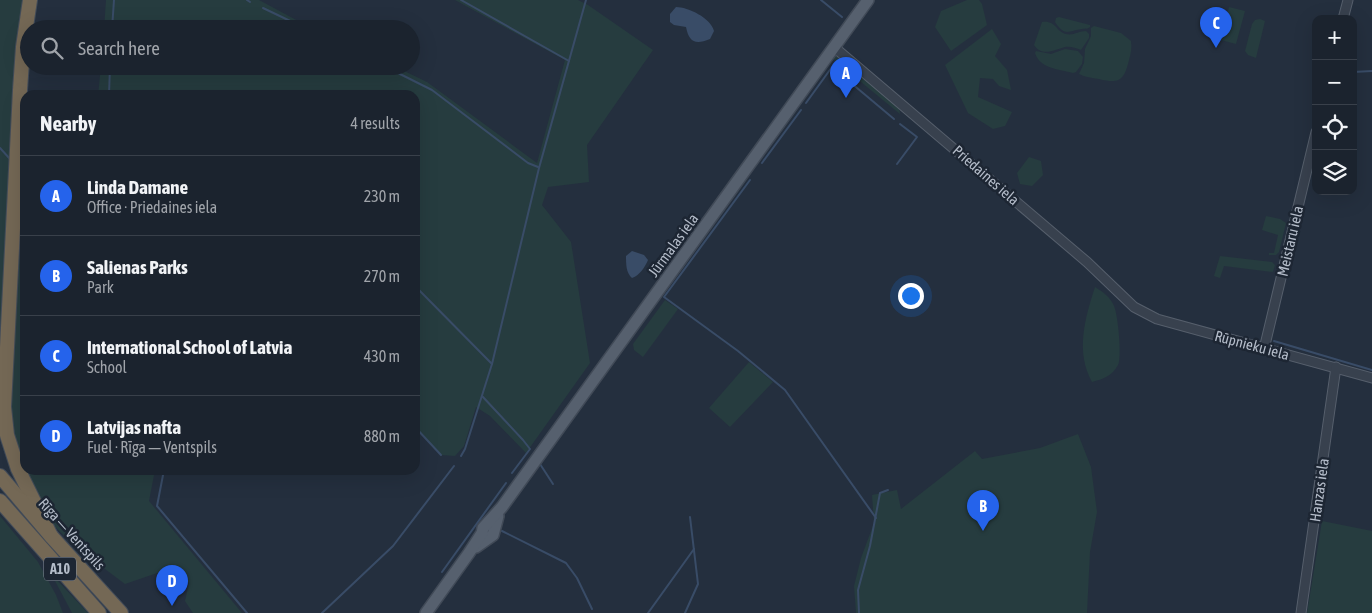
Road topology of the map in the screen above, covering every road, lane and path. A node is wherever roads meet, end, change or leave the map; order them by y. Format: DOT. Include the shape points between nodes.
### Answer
graph roads {
  1 [pos="30,0"];
  2 [pos="868,0"];
  3 [pos="1348,0"];
  4 [pos="1344,15"];
  5 [pos="27,20"];
  6 [pos="834,47"];
  7 [pos="21,75"];
  8 [pos="20,90"];
  9 [pos="20,93"];
  10 [pos="1312,149"];
  11 [pos="1134,307"];
  12 [pos="1264,349"];
  13 [pos="1336,367"];
  14 [pos="1372,378"];
  15 [pos="20,473"];
  16 [pos="21,475"];
  17 [pos="0,476"];
  18 [pos="0,501"];
  19 [pos="51,536"];
  20 [pos="99,613"];
  21 [pos="121,613"];
  22 [pos="426,613"];
  23 [pos="1301,613"];
  1 -- 5 [label="highway"];
  2 -- 6 [label="main road, Jūrmalas iela"];
  3 -- 4 [label="street"];
  6 -- 11 [label="street, Priedaines iela" via="1080,256"];
  6 -- 22 [label="main road, Jūrmalas iela"];
  7 -- 8 [label="highway"];
  9 -- 15 [label="highway" via="4,407 7,435"];
  10 -- 12 [label="street, Meistaru iela"];
  11 -- 12 [label="street, Rūpnieku iela" via="1158,319"];
  12 -- 13 [label="street, Rūpnieku iela"];
  13 -- 14 [label="street, Rūpnieku iela"];
  13 -- 23 [label="street, Hanzas iela"];
  16 -- 19 [label="highway"];
  17 -- 19 [label="highway, Rīga — Ventspils / A10"];
  18 -- 20 [label="highway, A10"];
  19 -- 21 [label="highway, Rīga — Ventspils / A10"];
}
